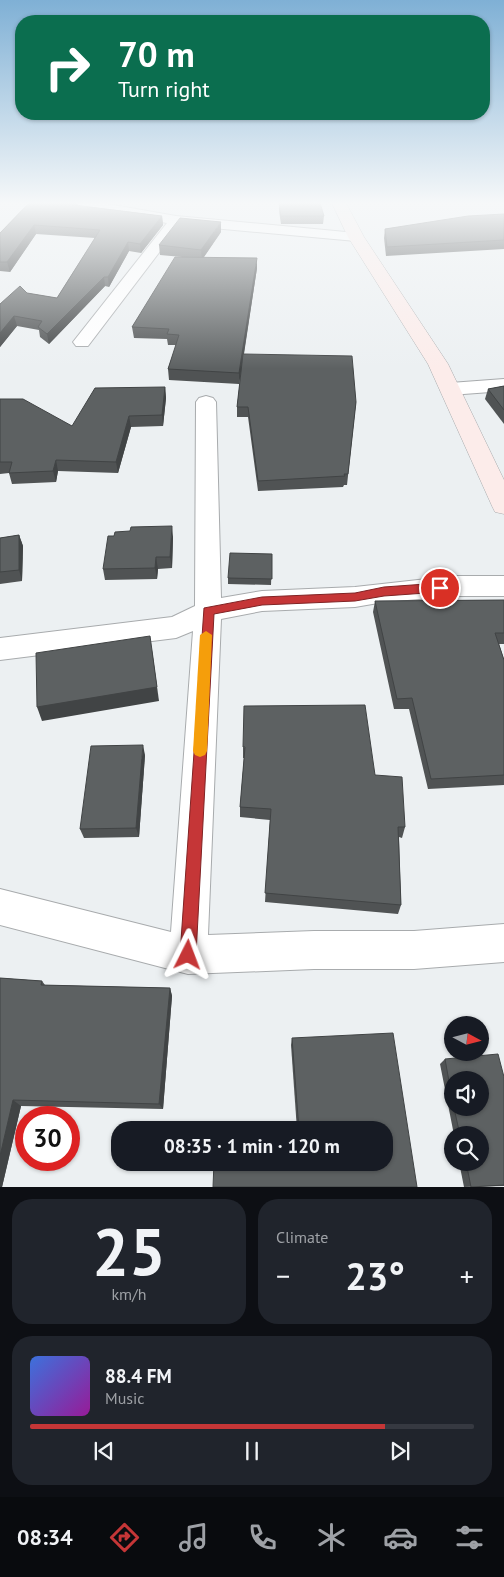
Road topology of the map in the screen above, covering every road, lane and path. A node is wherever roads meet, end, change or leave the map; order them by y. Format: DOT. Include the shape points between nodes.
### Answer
graph roads {
  1 [pos="147,258"];
  2 [pos="370,258"];
  3 [pos="82,342"];
  4 [pos="504,385"];
  5 [pos="450,389"];
  6 [pos="206,402"];
  7 [pos="504,506"];
  8 [pos="504,586"];
  9 [pos="208,611"];
  10 [pos="0,649"];
  11 [pos="0,907"];
  12 [pos="504,943"];
  13 [pos="188,955"];
  1 -- 3 [label="street" via="111,300"];
  2 -- 5 [label="street" via="438,364"];
  4 -- 5 [label="street"];
  5 -- 7 [label="street"];
  6 -- 9 [label="street"];
  8 -- 9 [label="street" via="454,586 355,597 262,601"];
  9 -- 10 [label="street" via="176,627"];
  9 -- 13 [label="street"];
  11 -- 13 [label="street"];
  12 -- 13 [label="street" via="414,950"];
}
